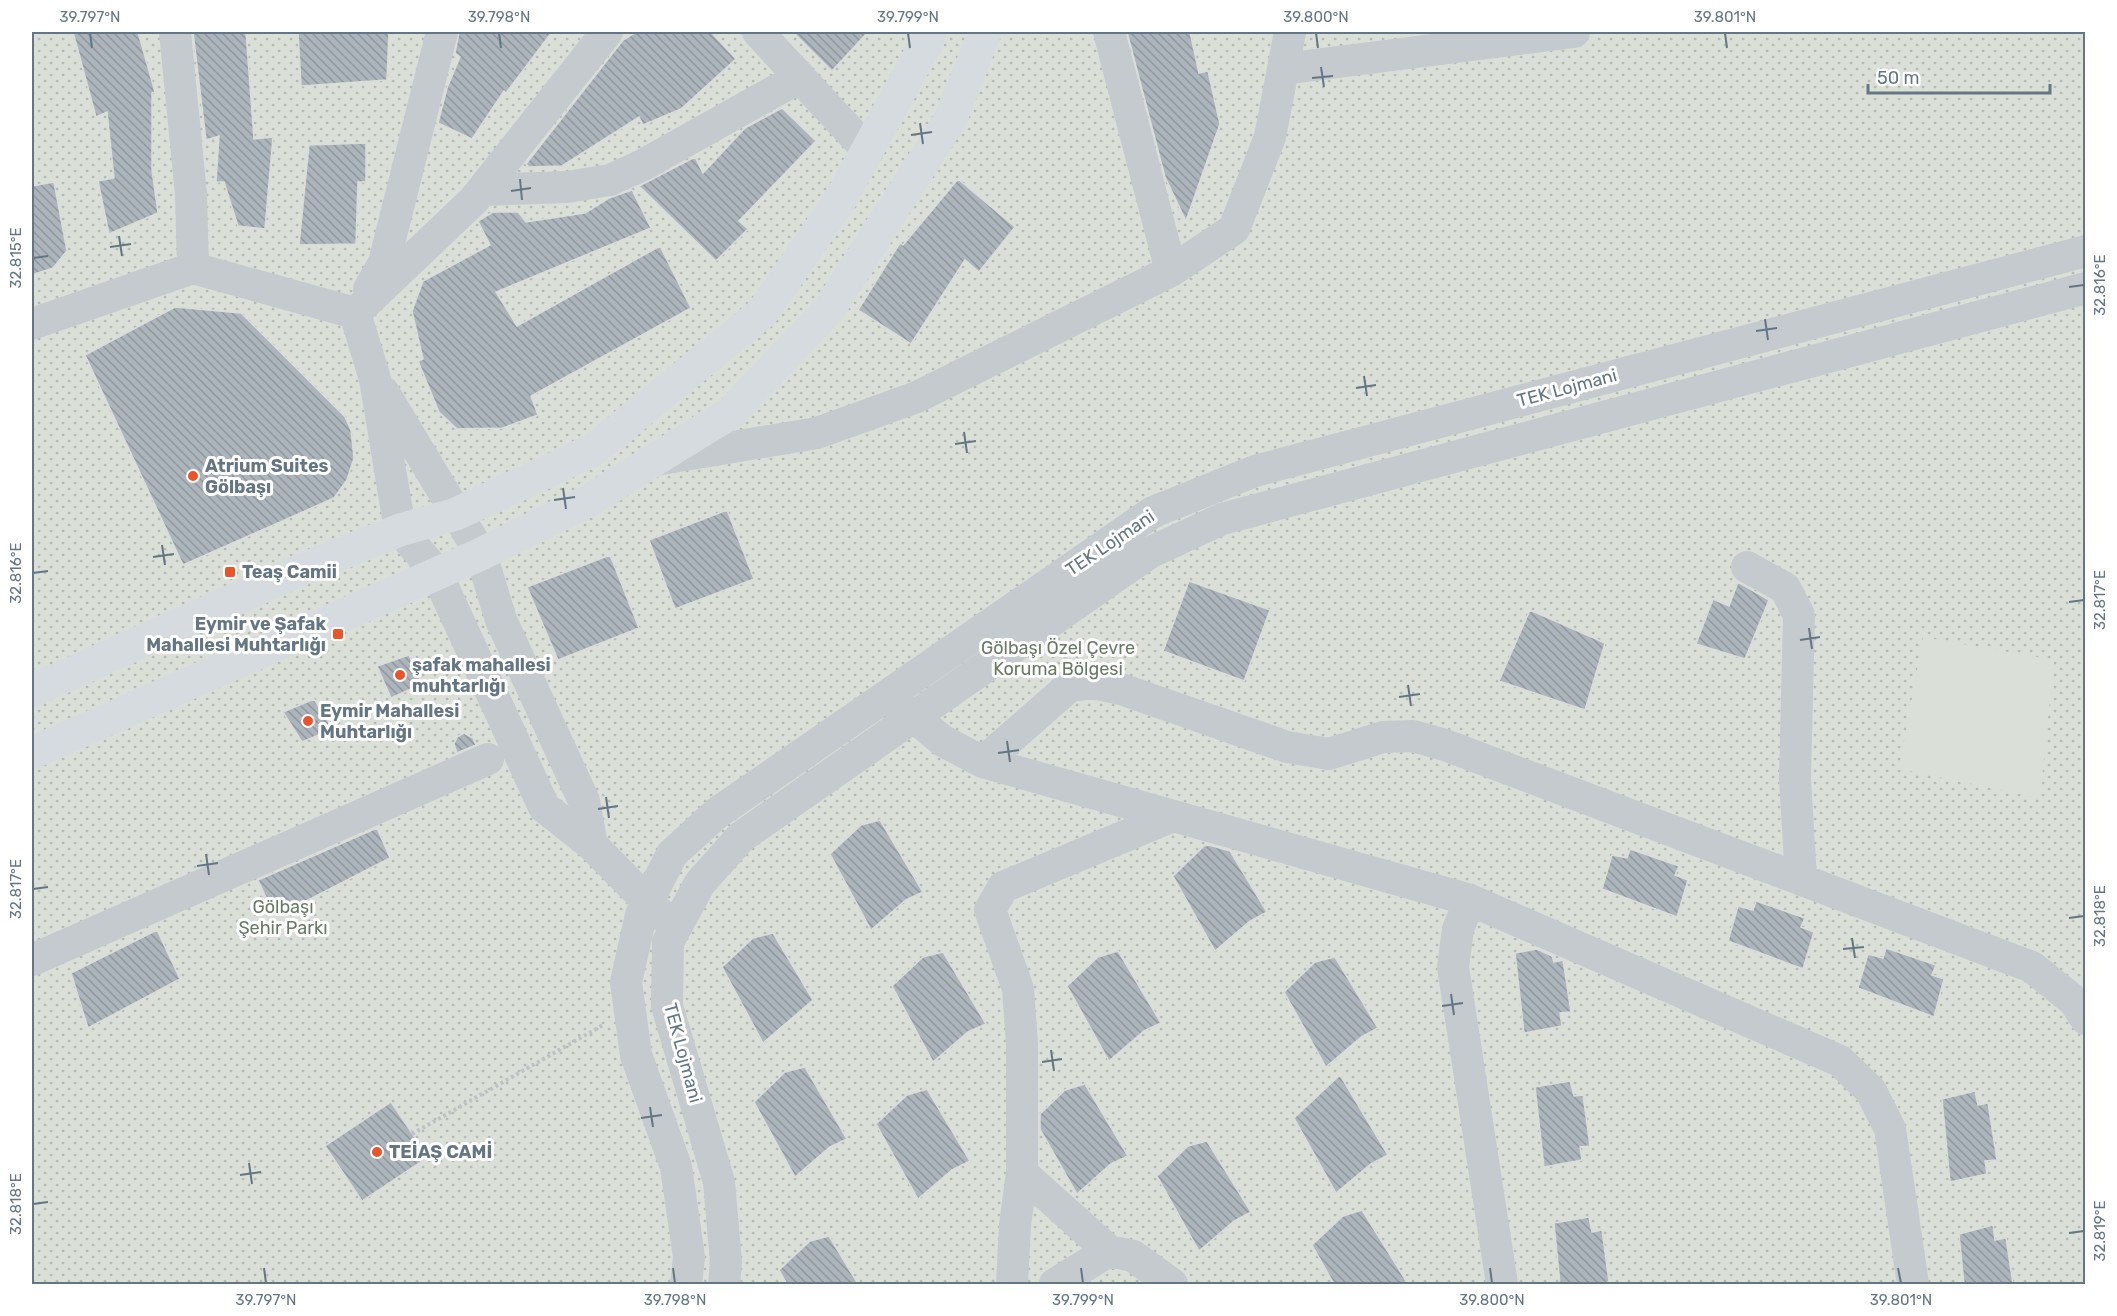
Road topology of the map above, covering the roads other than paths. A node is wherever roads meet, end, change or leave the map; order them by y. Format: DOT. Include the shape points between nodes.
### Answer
graph roads {
  1 [pos="175,32"];
  2 [pos="442,32"];
  3 [pos="607,32"];
  4 [pos="758,32"];
  5 [pos="930,32"];
  6 [pos="985,32"];
  7 [pos="1109,32"];
  8 [pos="1290,32"];
  9 [pos="1574,32"];
  10 [pos="1283,69"];
  11 [pos="800,77"];
  12 [pos="868,151"];
  13 [pos="483,190"];
  14 [pos="2085,251"];
  15 [pos="193,268"];
  16 [pos="1171,271"];
  17 [pos="2085,288"];
  18 [pos="354,313"];
  19 [pos="32,324"];
  20 [pos="375,379"];
  21 [pos="654,460"];
  22 [pos="456,514"];
  23 [pos="400,530"];
  24 [pos="481,554"];
  25 [pos="1747,567"];
  26 [pos="436,572"];
  27 [pos="32,691"];
  28 [pos="888,695"];
  29 [pos="912,718"];
  30 [pos="32,753"];
  31 [pos="488,759"];
  32 [pos="983,762"];
  33 [pos="1173,816"];
  34 [pos="592,845"];
  35 [pos="1801,879"];
  36 [pos="1470,900"];
  37 [pos="647,902"];
  38 [pos="675,929"];
  39 [pos="32,960"];
  40 [pos="2085,1019"];
  41 [pos="1022,1173"];
  42 [pos="1109,1251"];
  43 [pos="686,1284"];
  44 [pos="723,1284"];
  45 [pos="1012,1284"];
  46 [pos="1055,1284"];
  47 [pos="1172,1284"];
  48 [pos="1502,1284"];
  49 [pos="1913,1284"];
  1 -- 15 [label="street" via="191,194"];
  2 -- 18 [label="street" via="384,263"];
  3 -- 13 [label="street"];
  4 -- 11 [label="street"];
  5 -- 12 [label="main road"];
  6 -- 21 [label="main road" via="951,118 830,308 732,412"];
  7 -- 16 [label="street"];
  8 -- 10 [label="street"];
  9 -- 10 [label="street"];
  10 -- 16 [label="street" via="1270,137 1234,230"];
  11 -- 12 [label="street"];
  11 -- 13 [label="street" via="610,180 567,187"];
  12 -- 22 [label="main road" via="840,200 762,313 593,450"];
  13 -- 18 [label="street"];
  14 -- 28 [label="street, TEK Lojmani" via="1255,471 1153,512"];
  15 -- 18 [label="street"];
  15 -- 19 [label="street"];
  16 -- 21 [label="street" via="917,398 817,433"];
  17 -- 29 [label="street, TEK Lojmani" via="1222,519 1149,553"];
  18 -- 20 [label="street"];
  20 -- 22 [label="street"];
  20 -- 23 [label="street"];
  21 -- 24 [label="main road" via="588,501"];
  22 -- 23 [label="main road"];
  22 -- 24 [label="street"];
  23 -- 26 [label="street"];
  23 -- 27 [label="main road" via="300,570"];
  24 -- 26 [label="main road"];
  24 -- 34 [label="street" via="501,620 584,801"];
  25 -- 35 [label="street" via="1785,588 1799,615 1795,779"];
  26 -- 30 [label="main road"];
  26 -- 34 [label="street" via="544,807"];
  28 -- 29 [label="street"];
  28 -- 37 [label="street, TEK Lojmani" via="717,813 672,854"];
  29 -- 32 [label="street" via="943,741"];
  29 -- 38 [label="street, TEK Lojmani" via="741,837 700,884"];
  31 -- 39 [label="street"];
  32 -- 33 [label="street"];
  32 -- 35 [label="street" via="1070,686 1093,683 1121,689 1287,747 1329,754 1383,737 1413,736"];
  33 -- 36 [label="street"];
  33 -- 41 [label="street" via="1003,887 990,910 1018,989"];
  34 -- 37 [label="street"];
  35 -- 40 [label="street" via="2032,967 2074,1001"];
  36 -- 48 [label="street" via="1458,929 1453,967"];
  36 -- 49 [label="street" via="1840,1061 1871,1091 1890,1129"];
  37 -- 38 [label="street"];
  37 -- 43 [label="street, TEK Lojmani" via="626,982 636,1055 676,1167 689,1257"];
  38 -- 44 [label="street, TEK Lojmani" via="668,942 667,1006 718,1182 726,1262"];
  41 -- 42 [label="street"];
  41 -- 45 [label="street"];
  42 -- 46 [label="street"];
  42 -- 47 [label="street" via="1133,1256"];
}
